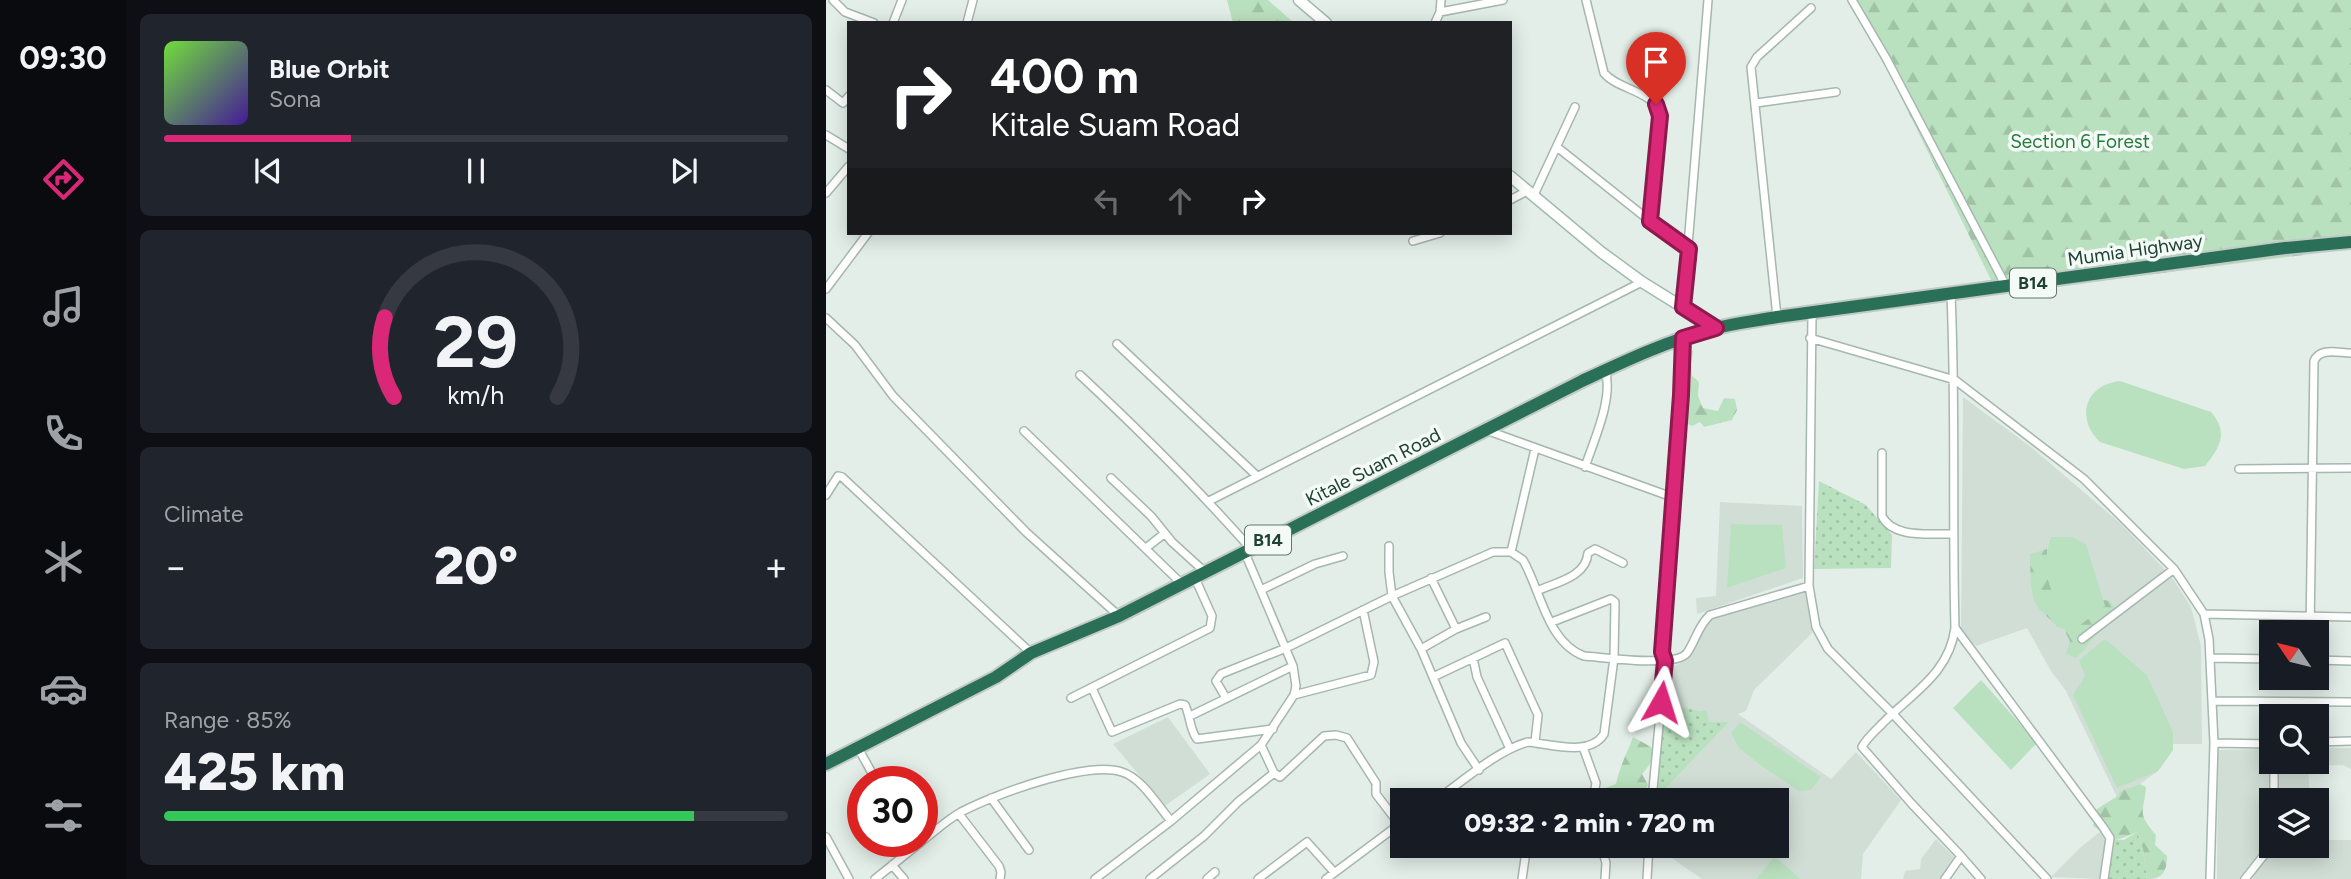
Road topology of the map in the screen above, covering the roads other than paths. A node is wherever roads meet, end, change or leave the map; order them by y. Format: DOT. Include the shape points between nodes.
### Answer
graph roads {
  1 [pos="833,0"];
  2 [pos="902,0"];
  3 [pos="973,0"];
  4 [pos="1299,0"];
  5 [pos="1441,0"];
  6 [pos="1503,0"];
  7 [pos="1586,0"];
  8 [pos="1708,0"];
  9 [pos="1852,0"];
  10 [pos="1811,8"];
  11 [pos="1440,12"];
  12 [pos="869,21"];
  13 [pos="894,21"];
  14 [pos="968,21"];
  15 [pos="1324,21"];
  16 [pos="1435,21"];
  17 [pos="826,90"];
  18 [pos="1836,92"];
  19 [pos="847,98"];
  20 [pos="1756,103"];
  21 [pos="1575,107"];
  22 [pos="826,135"];
  23 [pos="1558,147"];
  24 [pos="847,148"];
  25 [pos="847,168"];
  26 [pos="1512,178"];
  27 [pos="826,193"];
  28 [pos="1532,193"];
  29 [pos="1512,199"];
  30 [pos="1650,221"];
  31 [pos="866,235"];
  32 [pos="1433,235"];
  33 [pos="1413,241"];
  34 [pos="2351,242"];
  35 [pos="1689,249"];
  36 [pos="1642,282"];
  37 [pos="2007,287"];
  38 [pos="826,289"];
  39 [pos="1951,295"];
  40 [pos="1683,307"];
  41 [pos="1812,313"];
  42 [pos="1777,317"];
  43 [pos="826,318"];
  44 [pos="1716,328"];
  45 [pos="1683,338"];
  46 [pos="1810,338"];
  47 [pos="1117,344"];
  48 [pos="2351,354"];
  49 [pos="1605,370"];
  50 [pos="1080,375"];
  51 [pos="1955,380"];
  52 [pos="1486,430"];
  53 [pos="1024,431"];
  54 [pos="1535,449"];
  55 [pos="1882,453"];
  56 [pos="1585,467"];
  57 [pos="2351,468"];
  58 [pos="2239,469"];
  59 [pos="2312,470"];
  60 [pos="1257,476"];
  61 [pos="1111,478"];
  62 [pos="826,495"];
  63 [pos="1672,497"];
  64 [pos="1209,501"];
  65 [pos="1165,533"];
  66 [pos="1952,534"];
  67 [pos="1389,546"];
  68 [pos="1146,548"];
  69 [pos="1248,551"];
  70 [pos="1511,552"];
  71 [pos="1343,556"];
  72 [pos="1623,563"];
  73 [pos="2174,569"];
  74 [pos="1200,575"];
  75 [pos="1431,578"];
  76 [pos="1182,584"];
  77 [pos="1809,586"];
  78 [pos="1261,590"];
  79 [pos="1537,591"];
  80 [pos="1392,596"];
  81 [pos="1363,610"];
  82 [pos="2204,614"];
  83 [pos="1119,616"];
  84 [pos="2310,616"];
  85 [pos="1486,617"];
  86 [pos="2351,617"];
  87 [pos="2310,620"];
  88 [pos="1552,622"];
  89 [pos="1955,628"];
  90 [pos="1456,629"];
  91 [pos="2081,639"];
  92 [pos="1286,648"];
  93 [pos="1421,649"];
  94 [pos="1031,653"];
  95 [pos="1614,658"];
  96 [pos="2211,658"];
  97 [pos="1473,659"];
  98 [pos="2259,659"];
  99 [pos="2329,660"];
  100 [pos="1665,661"];
  101 [pos="2351,661"];
  102 [pos="1293,666"];
  103 [pos="1433,677"];
  104 [pos="1092,688"];
  105 [pos="1294,695"];
  106 [pos="1071,698"];
  107 [pos="1226,698"];
  108 [pos="2213,701"];
  109 [pos="2351,702"];
  110 [pos="1892,713"];
  111 [pos="1191,716"];
  112 [pos="1273,729"];
  113 [pos="2351,741"];
  114 [pos="1535,742"];
  115 [pos="2329,742"];
  116 [pos="2214,743"];
  117 [pos="2259,744"];
  118 [pos="1261,745"];
  119 [pos="1583,747"];
  120 [pos="858,748"];
  121 [pos="1510,749"];
  122 [pos="826,764"];
  123 [pos="868,766"];
  124 [pos="1479,770"];
  125 [pos="1274,773"];
  126 [pos="1453,788"];
  127 [pos="1595,788"];
  128 [pos="1653,788"];
  129 [pos="992,798"];
  130 [pos="1390,811"];
  131 [pos="959,814"];
  132 [pos="1171,821"];
  133 [pos="938,829"];
  134 [pos="1390,830"];
  135 [pos="826,837"];
  136 [pos="1030,850"];
  137 [pos="1961,856"];
  138 [pos="900,857"];
  139 [pos="1525,858"];
  140 [pos="1605,858"];
  141 [pos="1648,858"];
  142 [pos="2262,858"];
  143 [pos="892,865"];
  144 [pos="1215,872"];
  145 [pos="1337,876"];
  146 [pos="849,879"];
  147 [pos="876,879"];
  148 [pos="904,879"];
  149 [pos="1000,879"];
  150 [pos="1095,879"];
  151 [pos="1150,879"];
  152 [pos="1207,879"];
  153 [pos="1258,879"];
  154 [pos="1326,879"];
  155 [pos="1522,879"];
  156 [pos="1605,879"];
  157 [pos="1647,879"];
  158 [pos="1945,879"];
  159 [pos="1981,879"];
  160 [pos="2048,879"];
  161 [pos="2104,879"];
  162 [pos="2210,879"];
  163 [pos="2245,879"];
  1 -- 12 [label="street" via="845,12"];
  2 -- 13 [label="street"];
  3 -- 14 [label="street"];
  4 -- 15 [label="street"];
  5 -- 11 [label="street"];
  6 -- 11 [label="street"];
  7 -- 30 [label="street" via="1604,73 1652,100 1659,109"];
  8 -- 35 [label="street"];
  9 -- 37 [label="street"];
  10 -- 20 [label="street" via="1752,62"];
  11 -- 16 [label="street"];
  17 -- 19 [label="street" via="843,103"];
  18 -- 20 [label="street"];
  20 -- 42 [label="street"];
  21 -- 23 [label="street"];
  22 -- 24 [label="street"];
  23 -- 28 [label="street"];
  23 -- 30 [label="street"];
  25 -- 27 [label="street"];
  26 -- 28 [label="street"];
  28 -- 29 [label="street"];
  28 -- 36 [label="street"];
  30 -- 35 [label="street"];
  31 -- 38 [label="street"];
  32 -- 33 [label="street"];
  34 -- 37 [label="highway, Mumia Highway / B14"];
  35 -- 40 [label="street"];
  36 -- 40 [label="street"];
  36 -- 60 [label="street"];
  37 -- 39 [label="highway, Mumia Highway / B14"];
  39 -- 41 [label="highway, Mumia Highway / B14"];
  39 -- 51 [label="street"];
  40 -- 44 [label="street"];
  41 -- 42 [label="highway, Mumia Highway / B14"];
  41 -- 46 [label="street"];
  42 -- 44 [label="highway, Mumia Highway / B14"];
  43 -- 83 [label="street" via="855,345 893,396 1026,532"];
  44 -- 45 [label="highway, Kitale Suam Road / B14"];
  45 -- 49 [label="highway, Kitale Suam Road / B14"];
  45 -- 63 [label="street"];
  46 -- 51 [label="street"];
  46 -- 77 [label="street"];
  47 -- 60 [label="street"];
  48 -- 59 [label="street" via="2322,352 2314,361"];
  49 -- 52 [label="highway, Kitale Suam Road / B14"];
  49 -- 56 [label="street" via="1609,382 1603,414"];
  50 -- 64 [label="street"];
  51 -- 66 [label="street"];
  51 -- 73 [label="street" via="2084,479"];
  52 -- 54 [label="street"];
  52 -- 69 [label="highway, Kitale Suam Road / B14"];
  53 -- 68 [label="street"];
  54 -- 56 [label="street"];
  54 -- 70 [label="street"];
  55 -- 66 [label="street" via="1885,522 1913,533"];
  56 -- 63 [label="street"];
  57 -- 59 [label="street"];
  58 -- 59 [label="street"];
  59 -- 84 [label="street"];
  60 -- 64 [label="street"];
  61 -- 65 [label="street"];
  62 -- 94 [label="street" via="838,476 842,477"];
  63 -- 100 [label="street"];
  64 -- 69 [label="street"];
  65 -- 68 [label="street"];
  65 -- 74 [label="street"];
  66 -- 89 [label="street"];
  67 -- 80 [label="street"];
  68 -- 76 [label="street"];
  69 -- 74 [label="highway, Kitale Suam Road / B14"];
  69 -- 78 [label="street"];
  70 -- 75 [label="street" via="1487,553"];
  70 -- 79 [label="street" via="1523,560"];
  71 -- 78 [label="street"];
  72 -- 79 [label="street" via="1595,549 1579,572"];
  73 -- 82 [label="street"];
  73 -- 91 [label="street"];
  74 -- 76 [label="highway, Kitale Suam Road / B14"];
  74 -- 104 [label="street" via="1212,616 1210,628"];
  75 -- 80 [label="street"];
  75 -- 90 [label="street"];
  76 -- 83 [label="highway, Kitale Suam Road / B14"];
  77 -- 100 [label="street" via="1710,615 1687,653 1681,659"];
  77 -- 110 [label="street" via="1816,627 1828,649"];
  78 -- 92 [label="street"];
  79 -- 88 [label="street"];
  80 -- 81 [label="street"];
  80 -- 93 [label="street"];
  81 -- 92 [label="street"];
  81 -- 105 [label="street" via="1374,662 1371,674"];
  82 -- 84 [label="street"];
  82 -- 96 [label="street"];
  83 -- 94 [label="highway, Kitale Suam Road / B14"];
  84 -- 86 [label="street"];
  84 -- 87 [label="street"];
  85 -- 90 [label="street"];
  88 -- 95 [label="street" via="1560,640 1576,653"];
  88 -- 95 [label="street" via="1614,600"];
  89 -- 110 [label="street" via="1949,656 1938,671"];
  89 -- 161 [label="street" via="2110,838"];
  90 -- 93 [label="street"];
  92 -- 102 [label="street"];
  92 -- 107 [label="street" via="1221,674 1216,681"];
  93 -- 103 [label="street"];
  94 -- 120 [label="highway, Kitale Suam Road / B14" via="996,677"];
  95 -- 100 [label="street"];
  95 -- 119 [label="street" via="1604,734 1598,742"];
  96 -- 98 [label="street"];
  96 -- 108 [label="street"];
  97 -- 103 [label="street"];
  97 -- 114 [label="street" via="1505,643 1508,646 1538,715"];
  97 -- 121 [label="street" via="1476,677"];
  99 -- 101 [label="street"];
  100 -- 128 [label="street"];
  102 -- 105 [label="street"];
  102 -- 107 [label="street"];
  103 -- 124 [label="street" via="1461,743"];
  104 -- 106 [label="street"];
  104 -- 111 [label="street" via="1112,732 1175,704 1185,705"];
  105 -- 112 [label="street"];
  107 -- 111 [label="street"];
  108 -- 109 [label="street"];
  108 -- 116 [label="street"];
  110 -- 137 [label="street" via="1863,749"];
  110 -- 160 [label="street"];
  111 -- 112 [label="street" via="1197,739"];
  112 -- 118 [label="street"];
  113 -- 115 [label="street"];
  114 -- 119 [label="street"];
  114 -- 121 [label="street"];
  116 -- 117 [label="street"];
  116 -- 162 [label="street"];
  118 -- 125 [label="street"];
  118 -- 132 [label="street"];
  119 -- 127 [label="street"];
  120 -- 122 [label="highway, Kitale Suam Road / B14"];
  120 -- 123 [label="street"];
  121 -- 124 [label="street"];
  124 -- 126 [label="street"];
  125 -- 130 [label="street" via="1285,774 1324,736 1347,738"];
  125 -- 151 [label="street"];
  129 -- 131 [label="street"];
  129 -- 132 [label="street" via="1063,776 1121,771 1142,787"];
  129 -- 136 [label="street"];
  131 -- 133 [label="street"];
  131 -- 149 [label="street" via="999,866"];
  132 -- 150 [label="street"];
  134 -- 145 [label="street" via="1342,865"];
  135 -- 146 [label="street"];
  137 -- 158 [label="street"];
  137 -- 159 [label="street"];
  138 -- 143 [label="street"];
  139 -- 155 [label="street"];
  140 -- 156 [label="street"];
  141 -- 157 [label="street"];
  142 -- 163 [label="street"];
  143 -- 147 [label="street"];
  143 -- 148 [label="street"];
  144 -- 152 [label="street"];
  145 -- 153 [label="street" via="1307,842"];
  145 -- 154 [label="street"];
}
